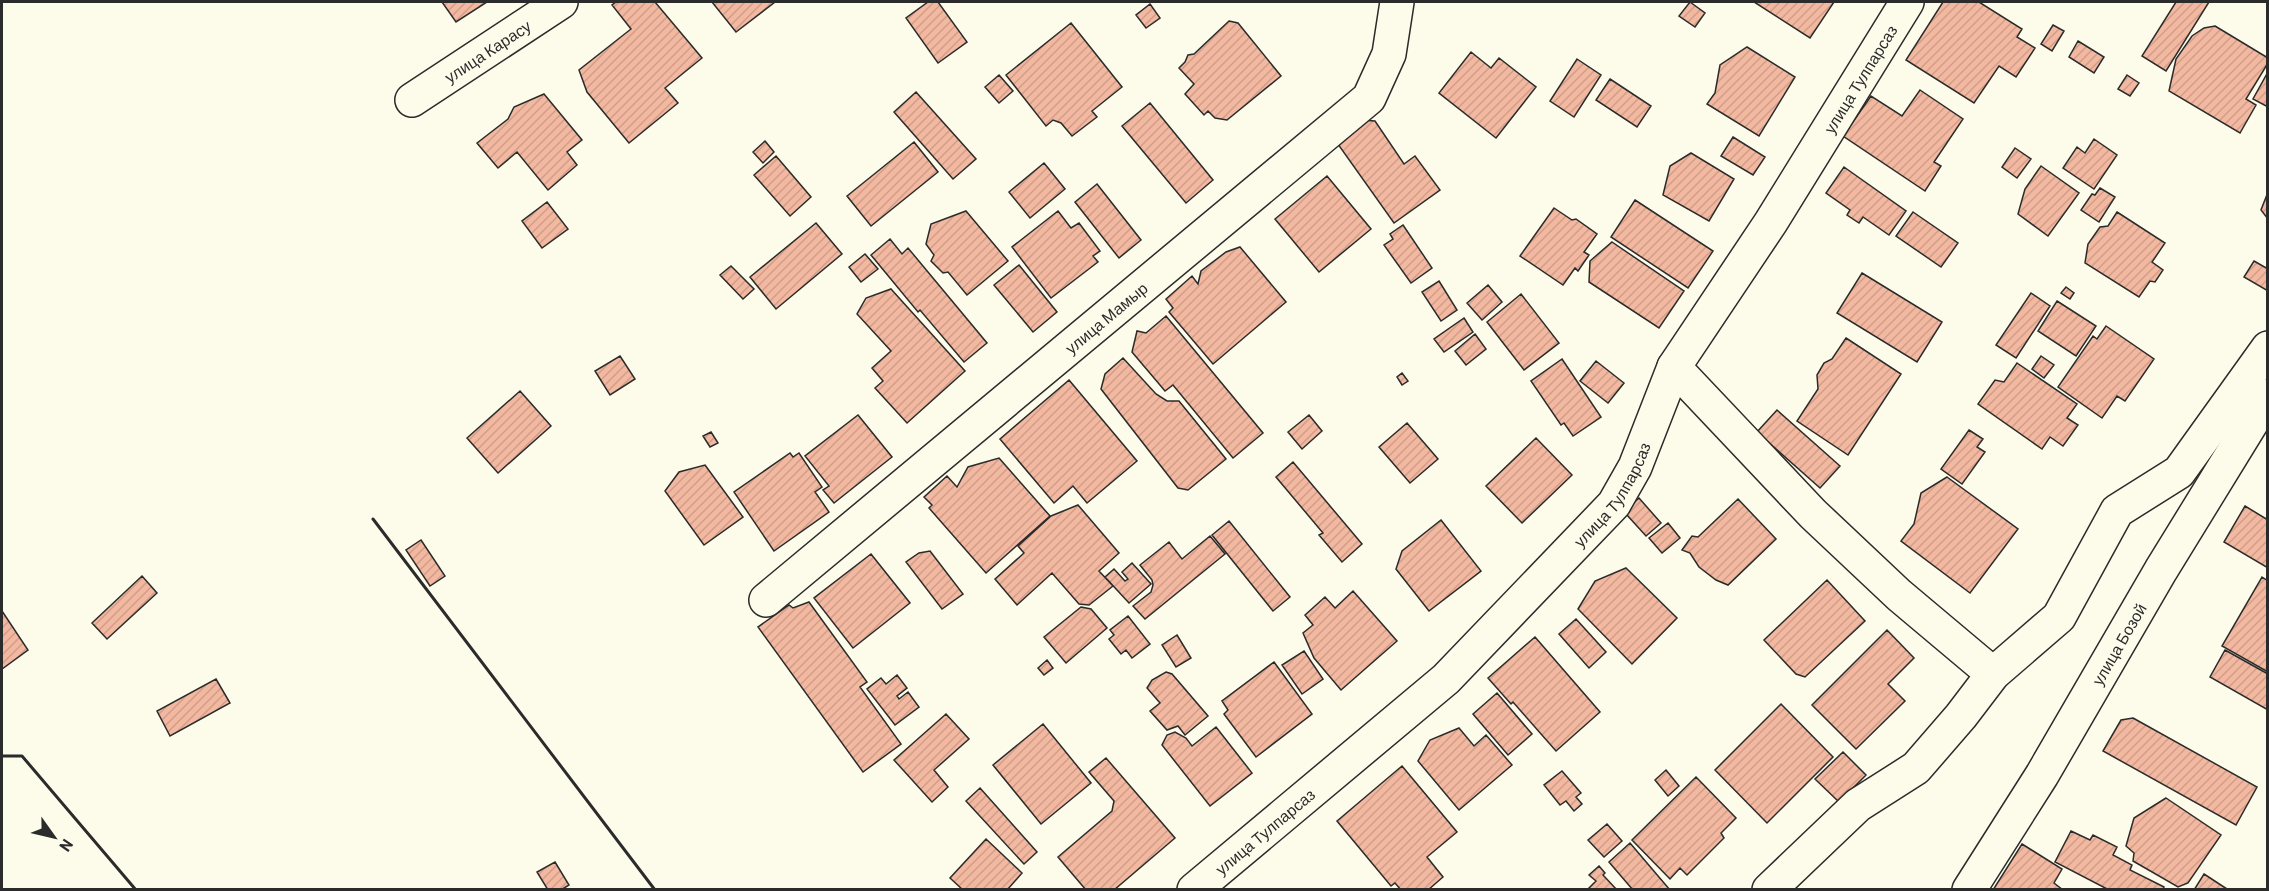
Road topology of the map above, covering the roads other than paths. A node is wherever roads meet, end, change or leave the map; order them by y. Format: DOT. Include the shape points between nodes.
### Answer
graph roads {
  1 [pos="561,2"];
  2 [pos="1397,2"];
  3 [pos="1906,2"];
  4 [pos="412,100"];
  5 [pos="2268,348"];
  6 [pos="1674,367"];
  7 [pos="2268,396"];
  8 [pos="766,600"];
  9 [pos="1993,674"];
  10 [pos="1194,890"];
  11 [pos="1769,890"];
  12 [pos="1969,890"];
  1 -- 4 [label="street, улица Карасу"];
  2 -- 8 [label="street, улица Мамыр" via="1389,54 1369,98"];
  3 -- 6 [label="street, улица Тулпарсаз" via="1771,222"];
  5 -- 9 [label="street" via="2179,472 2117,511 2060,617"];
  6 -- 9 [label="street" via="1813,514 1899,595"];
  6 -- 10 [label="street, улица Тулпарсаз" via="1635,467 1614,504 1446,679"];
  7 -- 12 [label="street, улица Бозой"];
  9 -- 11 [label="street" via="1916,768 1858,806"];
}
